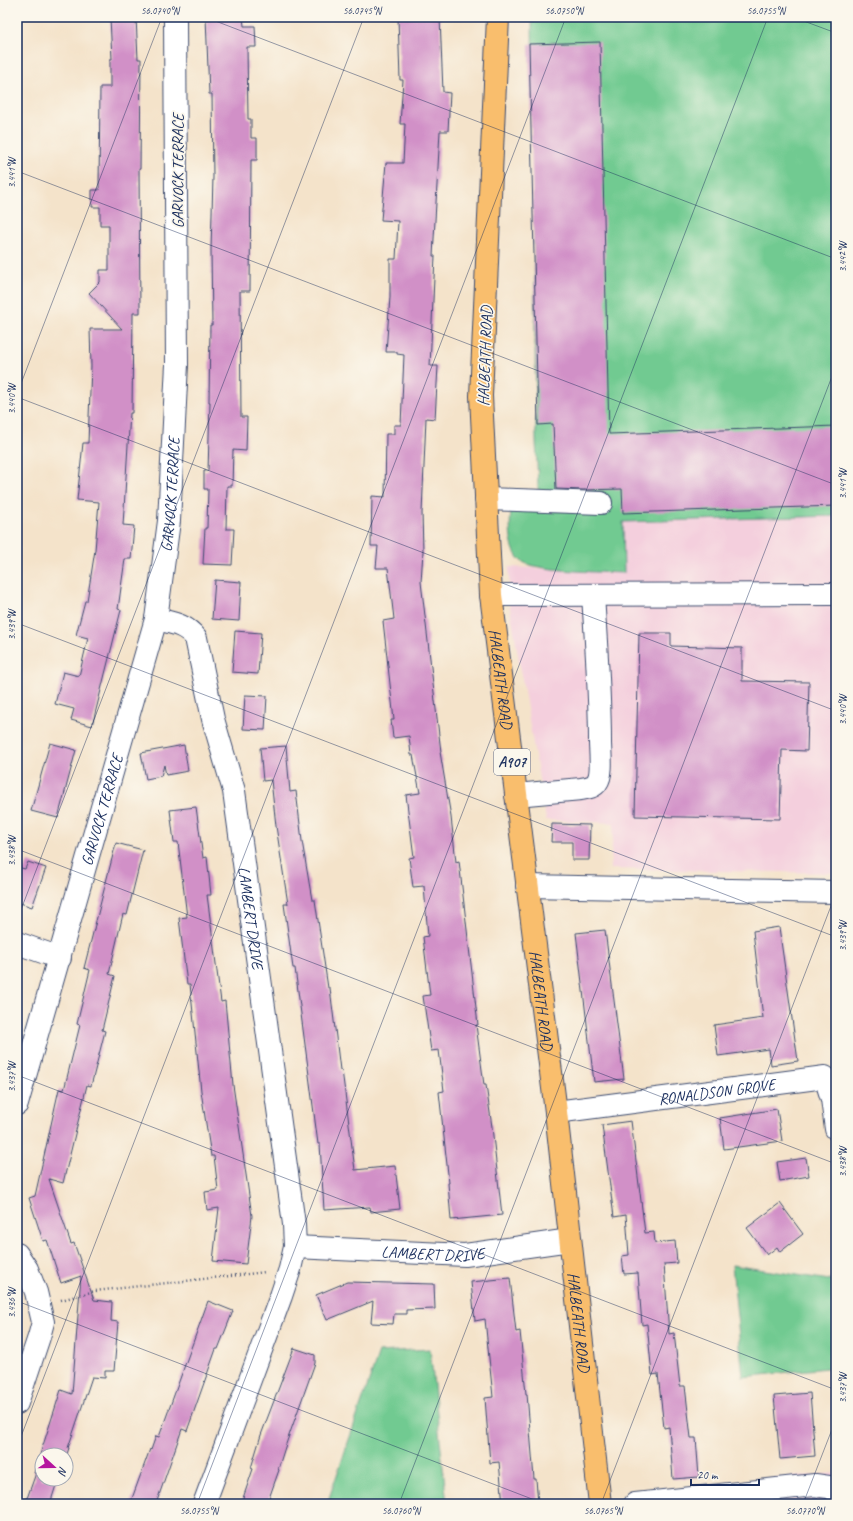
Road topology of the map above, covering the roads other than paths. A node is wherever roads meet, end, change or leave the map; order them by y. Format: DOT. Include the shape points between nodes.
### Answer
graph roads {
  1 [pos="176,17"];
  2 [pos="498,17"];
  3 [pos="486,499"];
  4 [pos="600,503"];
  5 [pos="836,594"];
  6 [pos="491,595"];
  7 [pos="593,595"];
  8 [pos="156,619"];
  9 [pos="516,795"];
  10 [pos="527,886"];
  11 [pos="836,892"];
  12 [pos="17,943"];
  13 [pos="60,958"];
  14 [pos="17,1104"];
  15 [pos="556,1112"];
  16 [pos="836,1129"];
  17 [pos="570,1240"];
  18 [pos="295,1247"];
  19 [pos="17,1254"];
  20 [pos="17,1403"];
  21 [pos="836,1491"];
  22 [pos="204,1504"];
  23 [pos="600,1504"];
  24 [pos="635,1504"];
  1 -- 8 [label="street, GARVOCK TERRACE" via="177,364 169,521"];
  2 -- 3 [label="main road, HALBEATH ROAD / A907" via="481,396"];
  3 -- 4 [label="street"];
  3 -- 6 [label="main road, HALBEATH ROAD / A907"];
  5 -- 7 [label="street"];
  6 -- 7 [label="street"];
  6 -- 9 [label="main road, HALBEATH ROAD / A907"];
  7 -- 9 [label="street" via="600,699 598,782 592,787 581,789"];
  8 -- 13 [label="street, GARVOCK TERRACE"];
  8 -- 18 [label="street, LAMBERT DRIVE" via="184,626 196,638 213,719 234,791 294,1224"];
  9 -- 10 [label="main road, HALBEATH ROAD / A907"];
  10 -- 11 [label="street"];
  10 -- 15 [label="main road, HALBEATH ROAD / A907"];
  12 -- 13 [label="street"];
  13 -- 14 [label="street, GARVOCK TERRACE"];
  15 -- 16 [label="street, RONALDSON GROVE" via="825,1077 832,1099"];
  15 -- 17 [label="main road, HALBEATH ROAD / A907"];
  17 -- 18 [label="street, LAMBERT DRIVE" via="465,1255"];
  17 -- 23 [label="main road, HALBEATH ROAD / A907"];
  18 -- 22 [label="street, LAMBERT DRIVE" via="290,1269"];
  19 -- 20 [label="street" via="27,1269 36,1292 43,1322"];
  21 -- 24 [label="street" via="815,1485"];
}
